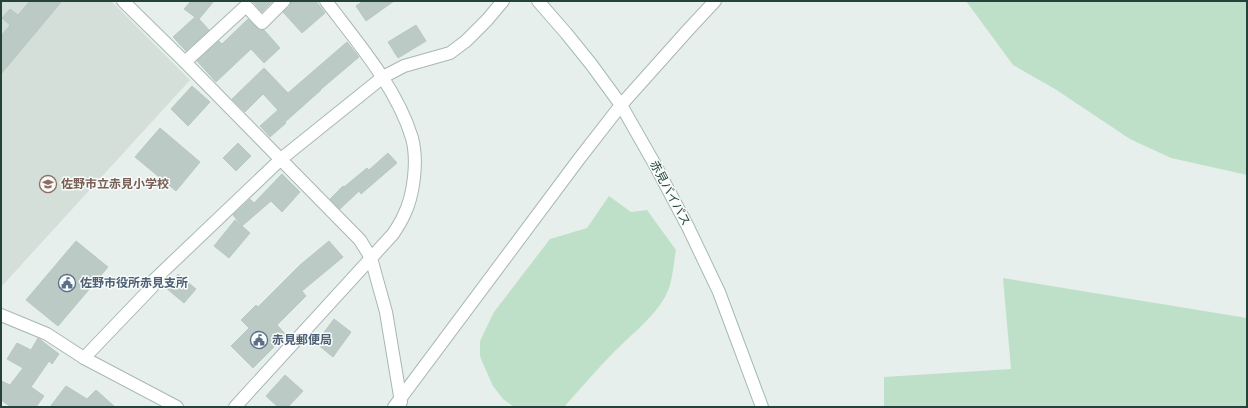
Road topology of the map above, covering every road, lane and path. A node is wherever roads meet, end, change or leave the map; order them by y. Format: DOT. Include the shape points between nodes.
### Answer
graph roads {
  1 [pos="123,1"];
  2 [pos="284,1"];
  3 [pos="326,1"];
  4 [pos="503,1"];
  5 [pos="538,1"];
  6 [pos="715,1"];
  7 [pos="185,62"];
  8 [pos="383,77"];
  9 [pos="621,105"];
  10 [pos="281,159"];
  11 [pos="371,258"];
  12 [pos="1,315"];
  13 [pos="84,358"];
  14 [pos="399,404"];
  15 [pos="177,407"];
  16 [pos="235,407"];
  17 [pos="762,407"];
  1 -- 7 [label="street"];
  2 -- 7 [label="street" via="262,23 246,6"];
  3 -- 8 [label="street"];
  4 -- 8 [label="street" via="466,41 450,53 404,66"];
  5 -- 9 [label="street, 赤見バイパス" via="591,64"];
  6 -- 9 [label="street"];
  7 -- 10 [label="street"];
  8 -- 10 [label="street"];
  8 -- 11 [label="street" via="406,119 415,158 414,175 411,197 404,216 393,234"];
  9 -- 14 [label="street"];
  9 -- 17 [label="street, 赤見バイパス" via="688,227 719,292"];
  10 -- 11 [label="street" via="360,240"];
  10 -- 13 [label="street" via="154,280 152,287"];
  11 -- 14 [label="street" via="386,312"];
  11 -- 16 [label="street"];
  12 -- 13 [label="street" via="47,334"];
  13 -- 15 [label="street"];
}
